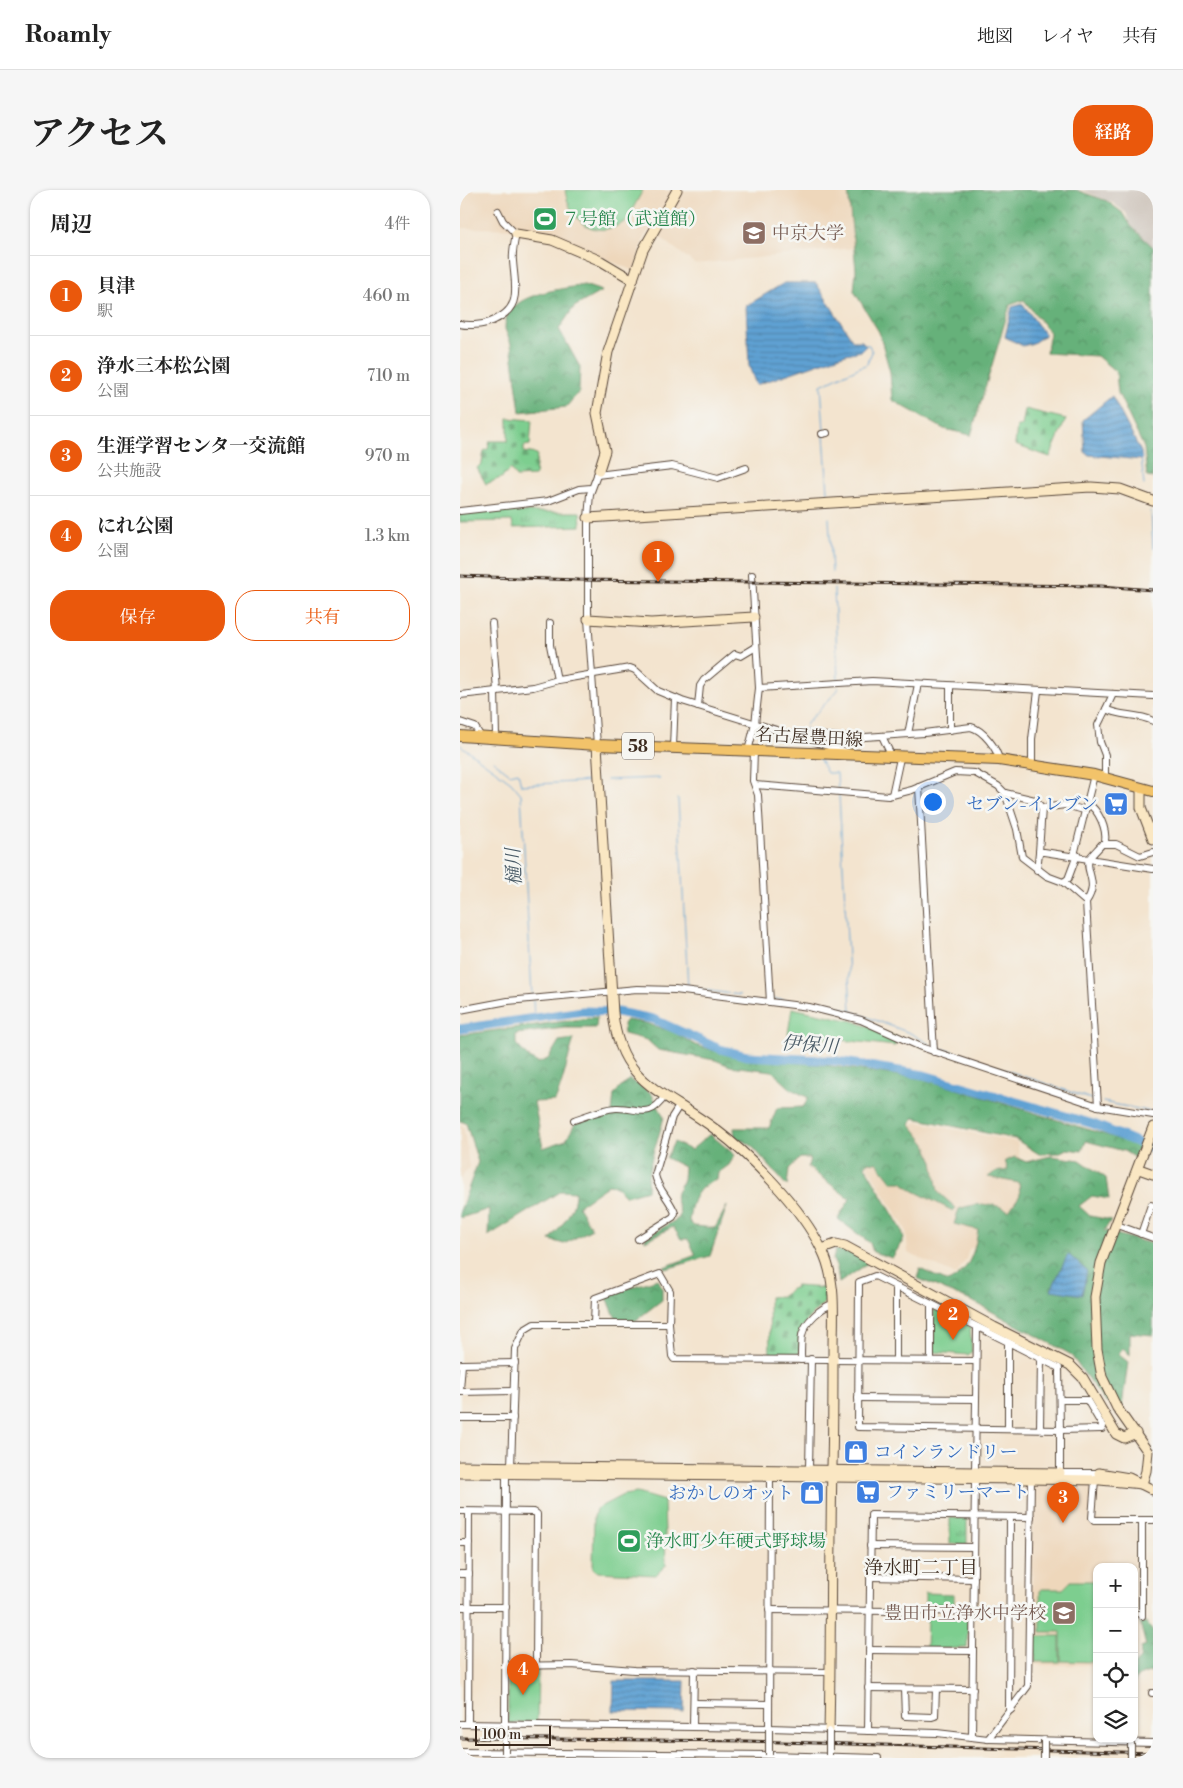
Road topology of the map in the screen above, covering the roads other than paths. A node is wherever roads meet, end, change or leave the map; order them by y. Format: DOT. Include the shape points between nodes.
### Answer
graph roads {
  1 [pos="677,190"];
  2 [pos="498,211"];
  3 [pos="516,234"];
  4 [pos="634,280"];
  5 [pos="460,324"];
  6 [pos="746,468"];
  7 [pos="598,472"];
  8 [pos="591,488"];
  9 [pos="1153,501"];
  10 [pos="460,511"];
  11 [pos="588,518"];
  12 [pos="752,576"];
  13 [pos="754,617"];
  14 [pos="588,619"];
  15 [pos="492,622"];
  16 [pos="550,623"];
  17 [pos="756,647"];
  18 [pos="590,674"];
  19 [pos="557,680"];
  20 [pos="918,684"];
  21 [pos="950,686"];
  22 [pos="758,688"];
  23 [pos="496,691"];
  24 [pos="1038,691"];
  25 [pos="1114,694"];
  26 [pos="460,695"];
  27 [pos="1153,696"];
  28 [pos="675,698"];
  29 [pos="698,706"];
  30 [pos="1106,709"];
  31 [pos="1153,721"];
  32 [pos="460,722"];
  33 [pos="755,724"];
  34 [pos="950,730"];
  35 [pos="908,734"];
  36 [pos="461,736"];
  37 [pos="882,736"];
  38 [pos="481,737"];
  39 [pos="496,737"];
  40 [pos="808,737"];
  41 [pos="597,745"];
  42 [pos="673,747"];
  43 [pos="751,751"];
  44 [pos="853,756"];
  45 [pos="896,758"];
  46 [pos="971,760"];
  47 [pos="999,760"];
  48 [pos="1032,764"];
  49 [pos="970,772"];
  50 [pos="1094,775"];
  51 [pos="1105,778"];
  52 [pos="755,785"];
  53 [pos="919,787"];
  54 [pos="1141,788"];
  55 [pos="1153,791"];
  56 [pos="1005,793"];
  57 [pos="892,795"];
  58 [pos="1088,803"];
  59 [pos="1042,808"];
  60 [pos="1084,810"];
  61 [pos="1152,832"];
  62 [pos="1105,842"];
  63 [pos="1039,852"];
  64 [pos="1153,852"];
  65 [pos="1075,855"];
  66 [pos="1090,858"];
  67 [pos="1153,869"];
  68 [pos="1037,870"];
  69 [pos="1064,882"];
  70 [pos="1086,902"];
  71 [pos="612,992"];
  72 [pos="770,1002"];
  73 [pos="460,1010"];
  74 [pos="934,1048"];
  75 [pos="665,1096"];
  76 [pos="679,1106"];
  77 [pos="1098,1106"];
  78 [pos="1153,1115"];
  79 [pos="574,1120"];
  80 [pos="1153,1127"];
  81 [pos="1139,1169"];
  82 [pos="1153,1174"];
  83 [pos="1153,1206"];
  84 [pos="1116,1225"];
  85 [pos="1141,1234"];
  86 [pos="1153,1238"];
  87 [pos="638,1240"];
  88 [pos="822,1250"];
  89 [pos="896,1286"];
  90 [pos="833,1304"];
  91 [pos="931,1304"];
  92 [pos="594,1323"];
  93 [pos="669,1324"];
  94 [pos="977,1327"];
  95 [pos="1008,1342"];
  96 [pos="1040,1358"];
  97 [pos="833,1359"];
  98 [pos="801,1360"];
  99 [pos="811,1360"];
  100 [pos="858,1360"];
  101 [pos="896,1360"];
  102 [pos="931,1360"];
  103 [pos="976,1361"];
  104 [pos="515,1363"];
  105 [pos="460,1391"];
  106 [pos="513,1391"];
  107 [pos="858,1398"];
  108 [pos="976,1399"];
  109 [pos="1060,1400"];
  110 [pos="460,1418"];
  111 [pos="513,1418"];
  112 [pos="976,1429"];
  113 [pos="1008,1429"];
  114 [pos="1040,1429"];
  115 [pos="1060,1430"];
  116 [pos="1136,1433"];
  117 [pos="1151,1449"];
  118 [pos="460,1466"];
  119 [pos="809,1469"];
  120 [pos="509,1470"];
  121 [pos="460,1473"];
  122 [pos="1060,1473"];
  123 [pos="832,1474"];
  124 [pos="975,1476"];
  125 [pos="770,1477"];
  126 [pos="1097,1477"];
  127 [pos="1031,1479"];
  128 [pos="1142,1484"];
  129 [pos="1153,1490"];
  130 [pos="460,1511"];
  131 [pos="506,1511"];
  132 [pos="470,1512"];
  133 [pos="975,1516"];
  134 [pos="1010,1517"];
  135 [pos="1031,1517"];
  136 [pos="1142,1520"];
  137 [pos="1153,1520"];
  138 [pos="460,1542"];
  139 [pos="469,1543"];
  140 [pos="870,1546"];
  141 [pos="974,1548"];
  142 [pos="460,1574"];
  143 [pos="469,1574"];
  144 [pos="870,1577"];
  145 [pos="974,1579"];
  146 [pos="460,1607"];
  147 [pos="469,1607"];
  148 [pos="506,1607"];
  149 [pos="769,1610"];
  150 [pos="831,1611"];
  151 [pos="869,1612"];
  152 [pos="973,1612"];
  153 [pos="1010,1612"];
  154 [pos="1030,1612"];
  155 [pos="1142,1616"];
  156 [pos="460,1647"];
  157 [pos="468,1647"];
  158 [pos="869,1650"];
  159 [pos="973,1651"];
  160 [pos="536,1665"];
  161 [pos="505,1666"];
  162 [pos="694,1670"];
  163 [pos="769,1670"];
  164 [pos="830,1672"];
  165 [pos="460,1686"];
  166 [pos="468,1686"];
  167 [pos="868,1688"];
  168 [pos="904,1689"];
  169 [pos="936,1689"];
  170 [pos="973,1689"];
  171 [pos="694,1703"];
  172 [pos="768,1704"];
  173 [pos="1011,1710"];
  174 [pos="460,1724"];
  175 [pos="468,1724"];
  176 [pos="505,1725"];
  177 [pos="694,1726"];
  178 [pos="769,1728"];
  179 [pos="829,1731"];
  180 [pos="868,1731"];
  181 [pos="972,1736"];
  182 [pos="988,1739"];
  183 [pos="1044,1740"];
  184 [pos="1093,1741"];
  185 [pos="1138,1742"];
  186 [pos="1131,1743"];
  187 [pos="1153,1743"];
  188 [pos="460,1752"];
  189 [pos="829,1755"];
  190 [pos="505,1756"];
  191 [pos="654,1756"];
  192 [pos="769,1756"];
  193 [pos="841,1758"];
  194 [pos="878,1758"];
  195 [pos="1044,1758"];
  196 [pos="1131,1758"];
  1 -- 4 [label="street" via="645,245"];
  2 -- 3 [label="street"];
  3 -- 4 [label="street" via="552,240 601,260"];
  3 -- 5 [label="street" via="514,303 506,313 486,323"];
  4 -- 7 [label="street" via="605,362 597,413 605,451"];
  6 -- 7 [label="street" via="718,478 672,466"];
  7 -- 8 [label="street"];
  8 -- 10 [label="street" via="579,489 548,501"];
  8 -- 11 [label="street"];
  9 -- 11 [label="street" via="1120,490 1091,487"];
  11 -- 14 [label="street"];
  12 -- 13 [label="street"];
  13 -- 14 [label="street" via="650,623"];
  13 -- 17 [label="street"];
  14 -- 18 [label="street"];
  15 -- 23 [label="street"];
  16 -- 19 [label="street" via="550,645"];
  17 -- 22 [label="street"];
  17 -- 29 [label="street" via="741,656 735,654 704,680 700,686"];
  18 -- 19 [label="street"];
  18 -- 28 [label="street" via="630,668 658,691"];
  18 -- 41 [label="street"];
  19 -- 23 [label="street" via="533,687"];
  20 -- 21 [label="street"];
  20 -- 22 [label="street" via="872,681"];
  20 -- 35 [label="street"];
  21 -- 24 [label="street"];
  21 -- 34 [label="street"];
  22 -- 33 [label="street"];
  23 -- 26 [label="street"];
  23 -- 39 [label="street"];
  24 -- 25 [label="street"];
  24 -- 48 [label="street"];
  25 -- 27 [label="street"];
  25 -- 30 [label="street"];
  28 -- 29 [label="street"];
  28 -- 42 [label="street"];
  29 -- 33 [label="street"];
  30 -- 31 [label="street" via="1114,714 1139,715"];
  30 -- 51 [label="street" via="1098,725 1105,755"];
  32 -- 38 [label="street" via="475,727"];
  33 -- 40 [label="street"];
  33 -- 43 [label="street"];
  34 -- 35 [label="street"];
  34 -- 47 [label="street" via="978,728"];
  35 -- 37 [label="street"];
  36 -- 38 [label="main road, 名古屋豊田線 / 58"];
  37 -- 40 [label="street"];
  37 -- 45 [label="street"];
  38 -- 39 [label="main road, 名古屋豊田線 / 58"];
  39 -- 41 [label="main road, 名古屋豊田線 / 58"];
  40 -- 44 [label="street" via="842,748"];
  41 -- 42 [label="main road, 名古屋豊田線 / 58"];
  41 -- 71 [label="street"];
  42 -- 43 [label="main road, 名古屋豊田線 / 58"];
  43 -- 44 [label="main road, 名古屋豊田線 / 58"];
  43 -- 52 [label="street"];
  44 -- 45 [label="main road, 名古屋豊田線 / 58"];
  45 -- 46 [label="main road, 名古屋豊田線 / 58"];
  45 -- 57 [label="street"];
  46 -- 47 [label="main road, 名古屋豊田線 / 58"];
  46 -- 49 [label="street"];
  47 -- 48 [label="main road, 名古屋豊田線 / 58"];
  48 -- 50 [label="main road, 名古屋豊田線 / 58"];
  49 -- 53 [label="street" via="955,772"];
  49 -- 56 [label="street"];
  50 -- 51 [label="main road, 名古屋豊田線 / 58"];
  50 -- 58 [label="street"];
  51 -- 54 [label="main road, 名古屋豊田線 / 58"];
  52 -- 57 [label="street"];
  52 -- 72 [label="street"];
  53 -- 57 [label="street"];
  53 -- 74 [label="street"];
  54 -- 55 [label="main road, 名古屋豊田線 / 58"];
  54 -- 61 [label="street" via="1141,808"];
  56 -- 59 [label="street" via="1035,800"];
  56 -- 68 [label="street" via="1022,857"];
  58 -- 60 [label="street"];
  58 -- 62 [label="street" via="1096,810 1104,826"];
  59 -- 60 [label="street" via="1066,805"];
  59 -- 63 [label="street"];
  60 -- 65 [label="street"];
  62 -- 64 [label="street" via="1140,856"];
  62 -- 66 [label="street"];
  63 -- 65 [label="street"];
  63 -- 68 [label="street"];
  65 -- 66 [label="street"];
  65 -- 69 [label="street" via="1068,879"];
  66 -- 67 [label="street"];
  66 -- 70 [label="street" via="1088,863 1093,882"];
  68 -- 69 [label="street"];
  69 -- 70 [label="street"];
  70 -- 77 [label="street"];
  71 -- 72 [label="street" via="675,990"];
  71 -- 73 [label="street" via="535,998"];
  71 -- 75 [label="street" via="614,1031 621,1052 628,1065"];
  72 -- 74 [label="street" via="842,1014"];
  74 -- 77 [label="street"];
  75 -- 76 [label="street"];
  75 -- 79 [label="street" via="647,1111 618,1108"];
  76 -- 87 [label="street" via="672,1117 656,1175 657,1183 674,1213"];
  76 -- 88 [label="street" via="715,1129 760,1169 810,1230"];
  77 -- 78 [label="street"];
  80 -- 81 [label="street"];
  81 -- 82 [label="street"];
  81 -- 84 [label="street"];
  83 -- 85 [label="street"];
  84 -- 85 [label="street"];
  84 -- 116 [label="street" via="1097,1281 1097,1349 1108,1390"];
  85 -- 86 [label="street"];
  88 -- 90 [label="street" via="831,1280"];
  88 -- 116 [label="street" via="836,1244 845,1246 1061,1359 1083,1378 1116,1434 1124,1438"];
  89 -- 91 [label="street"];
  89 -- 100 [label="street" via="874,1276 859,1284"];
  89 -- 101 [label="street"];
  90 -- 97 [label="street"];
  90 -- 98 [label="street" via="811,1320 803,1333"];
  91 -- 94 [label="street"];
  91 -- 102 [label="street"];
  92 -- 93 [label="street"];
  92 -- 93 [label="street" via="595,1298 660,1274 670,1291"];
  92 -- 104 [label="street" via="529,1327 521,1334 515,1348"];
  93 -- 98 [label="street" via="674,1359"];
  94 -- 95 [label="street"];
  94 -- 103 [label="street"];
  95 -- 96 [label="street"];
  95 -- 113 [label="street"];
  96 -- 109 [label="street" via="1059,1368"];
  96 -- 114 [label="street"];
  97 -- 99 [label="street"];
  97 -- 100 [label="street"];
  97 -- 123 [label="street"];
  98 -- 99 [label="street"];
  99 -- 119 [label="street"];
  100 -- 101 [label="street"];
  100 -- 107 [label="street"];
  101 -- 102 [label="street"];
  102 -- 103 [label="street"];
  103 -- 108 [label="street"];
  104 -- 105 [label="street" via="462,1364"];
  104 -- 106 [label="street"];
  105 -- 106 [label="street"];
  106 -- 111 [label="street"];
  107 -- 108 [label="street"];
  107 -- 112 [label="street" via="859,1427"];
  108 -- 112 [label="street"];
  109 -- 115 [label="street"];
  109 -- 115 [label="street" via="1088,1400 1103,1427 1100,1430"];
  110 -- 111 [label="street"];
  111 -- 120 [label="street"];
  112 -- 113 [label="street"];
  112 -- 124 [label="street"];
  113 -- 114 [label="street"];
  114 -- 115 [label="street"];
  115 -- 122 [label="street"];
  116 -- 117 [label="street"];
  117 -- 128 [label="street"];
  118 -- 120 [label="street"];
  119 -- 120 [label="street"];
  119 -- 123 [label="street"];
  120 -- 121 [label="street"];
  120 -- 125 [label="street"];
  120 -- 131 [label="street"];
  122 -- 124 [label="street"];
  122 -- 126 [label="street"];
  123 -- 124 [label="street"];
  123 -- 125 [label="street"];
  123 -- 150 [label="street"];
  124 -- 127 [label="street"];
  124 -- 133 [label="street"];
  125 -- 149 [label="street"];
  126 -- 127 [label="street"];
  126 -- 128 [label="street"];
  126 -- 136 [label="street" via="1094,1520"];
  127 -- 135 [label="street"];
  128 -- 129 [label="street"];
  130 -- 132 [label="street"];
  131 -- 132 [label="street"];
  131 -- 148 [label="street"];
  131 -- 160 [label="street" via="537,1514"];
  132 -- 139 [label="street"];
  133 -- 134 [label="street"];
  133 -- 140 [label="street" via="871,1515"];
  133 -- 141 [label="street"];
  134 -- 135 [label="street"];
  134 -- 153 [label="street"];
  135 -- 154 [label="street"];
  136 -- 137 [label="street"];
  136 -- 155 [label="street"];
  138 -- 139 [label="street"];
  139 -- 143 [label="street"];
  140 -- 141 [label="street"];
  140 -- 144 [label="street"];
  141 -- 145 [label="street"];
  142 -- 143 [label="street"];
  143 -- 147 [label="street"];
  144 -- 145 [label="street"];
  144 -- 151 [label="street"];
  145 -- 152 [label="street"];
  146 -- 147 [label="street"];
  147 -- 148 [label="street"];
  147 -- 157 [label="street"];
  148 -- 161 [label="street"];
  149 -- 150 [label="street"];
  149 -- 163 [label="street"];
  150 -- 151 [label="street"];
  150 -- 164 [label="street"];
  151 -- 152 [label="street"];
  151 -- 158 [label="street"];
  152 -- 153 [label="street"];
  152 -- 159 [label="street"];
  153 -- 154 [label="street"];
  153 -- 173 [label="street" via="1008,1708"];
  154 -- 173 [label="street" via="1028,1686"];
  156 -- 157 [label="street"];
  157 -- 166 [label="street"];
  158 -- 159 [label="street"];
  158 -- 167 [label="street"];
  159 -- 170 [label="street"];
  160 -- 161 [label="street"];
  160 -- 162 [label="street"];
  161 -- 176 [label="street"];
  162 -- 163 [label="street"];
  162 -- 171 [label="street"];
  163 -- 164 [label="street"];
  163 -- 172 [label="street"];
  164 -- 179 [label="street"];
  165 -- 166 [label="street"];
  166 -- 175 [label="street"];
  167 -- 168 [label="street"];
  167 -- 180 [label="street"];
  168 -- 169 [label="street"];
  168 -- 169 [label="street" via="905,1716 932,1717 935,1716"];
  169 -- 170 [label="street"];
  170 -- 181 [label="street"];
  171 -- 172 [label="street"];
  171 -- 177 [label="street"];
  172 -- 178 [label="street"];
  173 -- 182 [label="street"];
  174 -- 175 [label="street"];
  175 -- 176 [label="street"];
  176 -- 177 [label="street"];
  176 -- 190 [label="street, bridge"];
  177 -- 178 [label="street"];
  178 -- 179 [label="street"];
  178 -- 192 [label="street, bridge"];
  179 -- 180 [label="street"];
  179 -- 189 [label="street, bridge"];
  180 -- 181 [label="street"];
  181 -- 182 [label="street"];
  182 -- 183 [label="street"];
  183 -- 184 [label="street"];
  183 -- 195 [label="street, bridge"];
  185 -- 187 [label="street"];
  186 -- 196 [label="street, bridge"];
  188 -- 190 [label="street"];
  189 -- 192 [label="street"];
  189 -- 193 [label="street"];
  190 -- 191 [label="street"];
  191 -- 192 [label="street"];
  193 -- 194 [label="street"];
}
